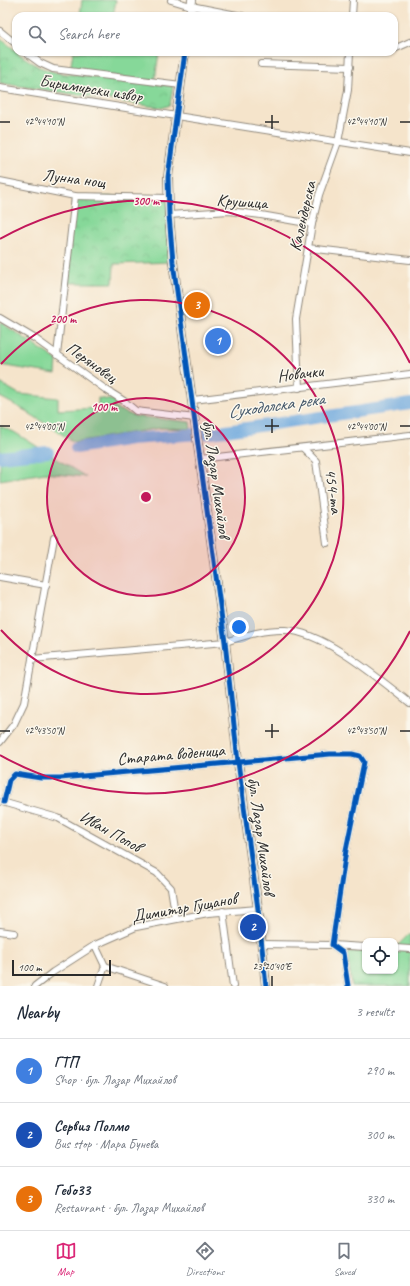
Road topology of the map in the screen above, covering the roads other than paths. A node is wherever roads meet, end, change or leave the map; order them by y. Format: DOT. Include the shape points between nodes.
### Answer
graph roads {
  1 [pos="171,0"];
  2 [pos="353,0"];
  3 [pos="192,3"];
  4 [pos="227,12"];
  5 [pos="352,12"];
  6 [pos="0,31"];
  7 [pos="12,41"];
  8 [pos="410,42"];
  9 [pos="398,46"];
  10 [pos="30,56"];
  11 [pos="185,56"];
  12 [pos="350,56"];
  13 [pos="261,64"];
  14 [pos="350,67"];
  15 [pos="181,85"];
  16 [pos="0,88"];
  17 [pos="177,116"];
  18 [pos="338,142"];
  19 [pos="410,153"];
  20 [pos="0,181"];
  21 [pos="75,196"];
  22 [pos="169,198"];
  23 [pos="169,215"];
  24 [pos="312,224"];
  25 [pos="308,248"];
  26 [pos="410,260"];
  27 [pos="0,318"];
  28 [pos="58,355"];
  29 [pos="410,374"];
  30 [pos="299,388"];
  31 [pos="193,400"];
  32 [pos="195,420"];
  33 [pos="410,435"];
  34 [pos="303,448"];
  35 [pos="200,459"];
  36 [pos="54,538"];
  37 [pos="327,543"];
  38 [pos="0,577"];
  39 [pos="46,585"];
  40 [pos="225,642"];
  41 [pos="32,659"];
  42 [pos="410,703"];
  43 [pos="0,742"];
  44 [pos="238,762"];
  45 [pos="2,802"];
  46 [pos="258,909"];
  47 [pos="223,912"];
  48 [pos="176,919"];
  49 [pos="0,931"];
  50 [pos="14,932"];
  51 [pos="261,944"];
  52 [pos="95,945"];
  53 [pos="332,945"];
  54 [pos="362,947"];
  55 [pos="398,948"];
  56 [pos="410,949"];
  57 [pos="105,966"];
  58 [pos="35,986"];
  59 [pos="98,986"];
  60 [pos="165,986"];
  61 [pos="233,986"];
  62 [pos="266,986"];
  63 [pos="348,986"];
  1 -- 3 [label="street"];
  2 -- 5 [label="street"];
  3 -- 4 [label="street"];
  6 -- 7 [label="street"];
  8 -- 9 [label="street"];
  10 -- 15 [label="street, Биримирски извор" via="40,64 53,68"];
  11 -- 15 [label="street, бул. Лазар Михайлов"];
  12 -- 14 [label="street, Календерска"];
  13 -- 14 [label="street"];
  14 -- 18 [label="street, Календерска"];
  15 -- 17 [label="street, бул. Лазар Михайлов"];
  16 -- 17 [label="street, Биримирски извор"];
  17 -- 18 [label="street, Биримирски извор"];
  17 -- 22 [label="street, бул. Лазар Михайлов" via="168,177"];
  18 -- 19 [label="street, Биримирски извор"];
  18 -- 24 [label="street, Календерска" via="319,195"];
  20 -- 21 [label="street, Лунна нощ"];
  21 -- 22 [label="street, Лунна нощ"];
  21 -- 28 [label="street"];
  22 -- 23 [label="street, бул. Лазар Михайлов"];
  23 -- 24 [label="street, Крушица" via="229,211"];
  23 -- 31 [label="street, бул. Лазар Михайлов" via="173,262"];
  24 -- 25 [label="street, Календерска"];
  25 -- 26 [label="street"];
  25 -- 30 [label="street, Календерска" via="296,320"];
  27 -- 28 [label="street, Перяновец"];
  28 -- 32 [label="street, Перяновец" via="136,411"];
  29 -- 30 [label="street, Новачки"];
  30 -- 31 [label="street, Новачки"];
  31 -- 32 [label="street, бул. Лазар Михайлов"];
  32 -- 35 [label="street, бул. Лазар Михайлов"];
  33 -- 34 [label="street"];
  34 -- 35 [label="street"];
  34 -- 37 [label="street, 454-та" via="316,461"];
  35 -- 40 [label="street, бул. Лазар Михайлов"];
  36 -- 39 [label="street"];
  38 -- 39 [label="street"];
  39 -- 41 [label="street"];
  40 -- 41 [label="street"];
  40 -- 42 [label="street" via="252,633 284,630 304,634 329,645 366,669"];
  40 -- 44 [label="street, бул. Лазар Михайлов"];
  41 -- 43 [label="street" via="24,704 14,724"];
  44 -- 45 [label="street, Старата воденица" via="60,778 15,774 9,780"];
  44 -- 46 [label="street, бул. Лазар Михайлов"];
  44 -- 53 [label="street, Старата воденица" via="330,754 352,754 360,756 364,762 346,850"];
  45 -- 48 [label="street, Иван Попов" via="58,818 157,873 171,888"];
  46 -- 47 [label="street, Димитър Гущанов"];
  46 -- 51 [label="street, бул. Лазар Михайлов"];
  47 -- 48 [label="street, Димитър Гущанов"];
  47 -- 61 [label="street"];
  48 -- 52 [label="street, Димитър Гущанов" via="136,927"];
  49 -- 50 [label="street"];
  51 -- 53 [label="street"];
  51 -- 62 [label="street, бул. Лазар Михайлов"];
  52 -- 57 [label="street"];
  52 -- 58 [label="street, Димитър Гущанов"];
  53 -- 54 [label="street"];
  53 -- 63 [label="street" via="343,953"];
  55 -- 56 [label="street"];
  57 -- 59 [label="street"];
  57 -- 60 [label="street"];
}
